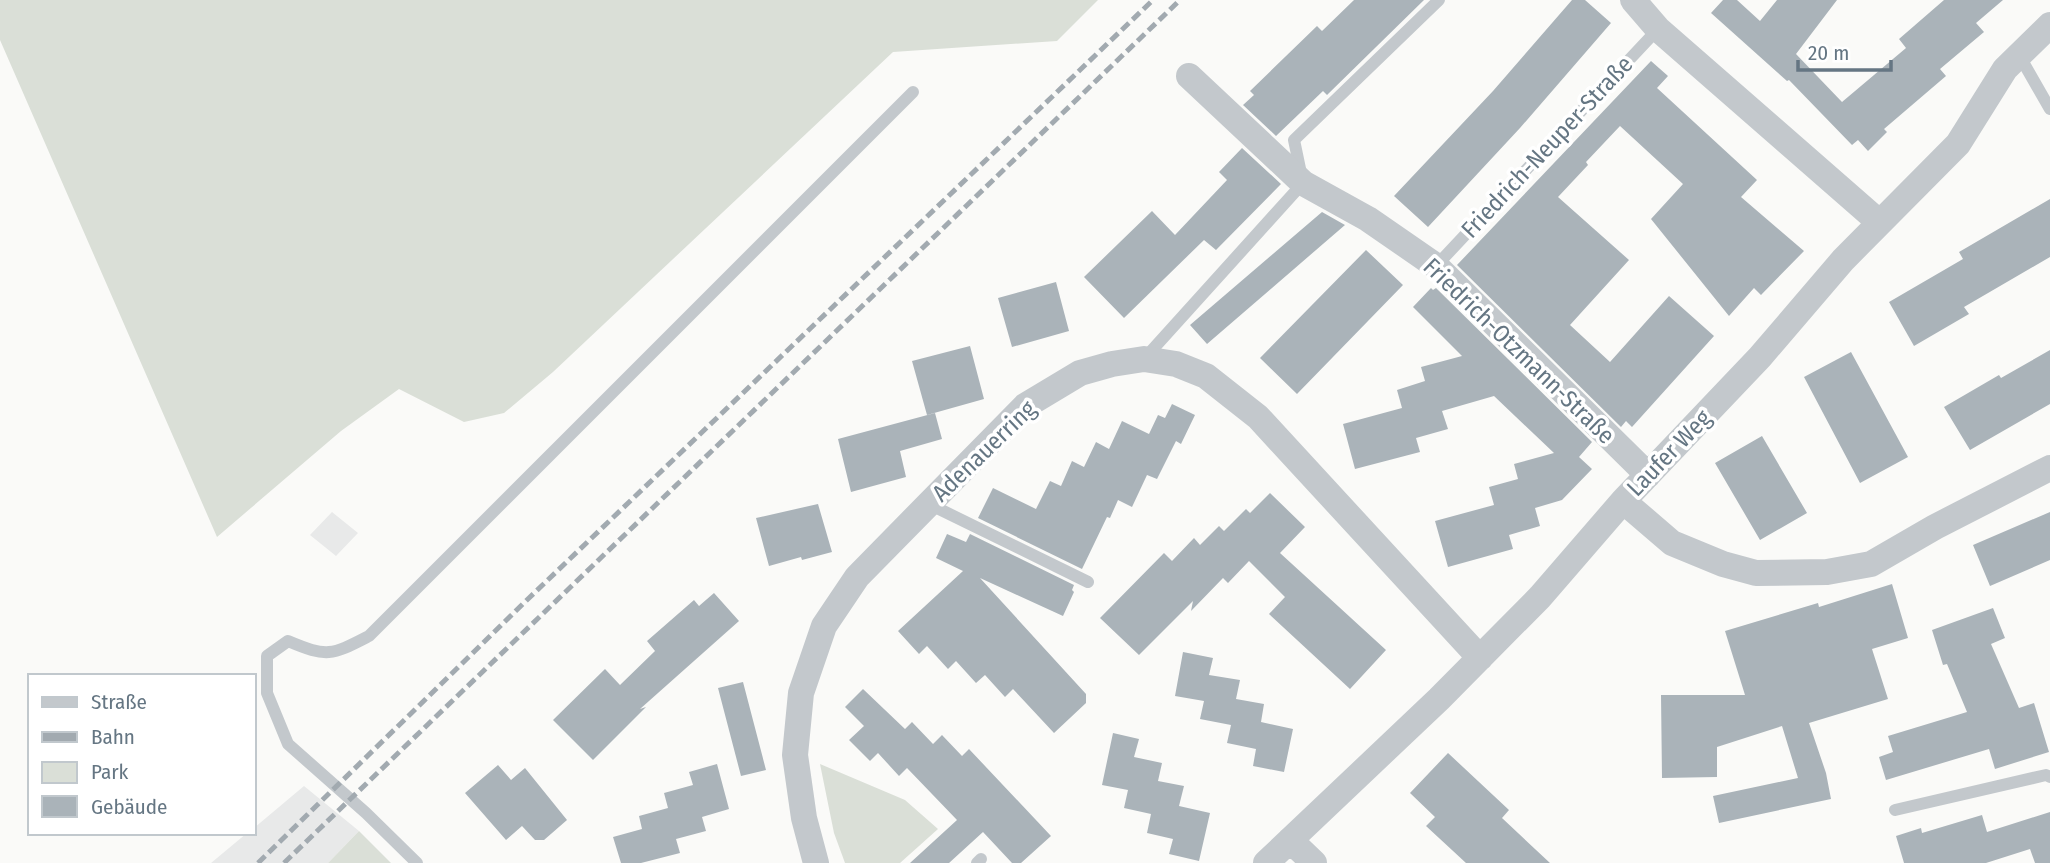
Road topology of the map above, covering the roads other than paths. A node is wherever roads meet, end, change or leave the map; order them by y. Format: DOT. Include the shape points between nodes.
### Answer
graph roads {
  1 [pos="1439,0"];
  2 [pos="1633,0"];
  3 [pos="2050,25"];
  4 [pos="1658,29"];
  5 [pos="2019,55"];
  6 [pos="1185,72"];
  7 [pos="913,92"];
  8 [pos="2050,109"];
  9 [pos="1303,183"];
  10 [pos="1879,222"];
  11 [pos="1436,266"];
  12 [pos="1144,359"];
  13 [pos="2050,468"];
  14 [pos="1648,475"];
  15 [pos="1623,500"];
  16 [pos="929,504"];
  17 [pos="1088,582"];
  18 [pos="1480,658"];
  19 [pos="2050,777"];
  20 [pos="1895,810"];
  21 [pos="1290,840"];
  22 [pos="417,863"];
  23 [pos="816,863"];
  24 [pos="1266,863"];
  25 [pos="1314,863"];
  1 -- 9 [label="lane" via="1294,140"];
  2 -- 4 [label="street"];
  3 -- 5 [label="street, Laufer Weg"];
  4 -- 10 [label="street"];
  4 -- 11 [label="lane, Friedrich-Neuper-Straße"];
  5 -- 8 [label="lane"];
  5 -- 10 [label="street, Laufer Weg" via="2005,69 1958,144"];
  6 -- 9 [label="street, Friedrich-Otzmann-Straße"];
  7 -- 22 [label="lane" via="369,636 336,653 314,652 288,641 267,656 267,693 288,744"];
  9 -- 11 [label="street, Friedrich-Otzmann-Straße" via="1368,219"];
  9 -- 12 [label="lane"];
  10 -- 14 [label="street, Laufer Weg"];
  11 -- 14 [label="street, Friedrich-Otzmann-Straße"];
  12 -- 16 [label="street, Adenauerring" via="1080,373 1025,406"];
  12 -- 18 [label="street, Adenauerring" via="1176,364 1206,376 1258,417"];
  13 -- 15 [label="street" via="1871,564 1827,572 1756,573 1723,564 1672,543"];
  14 -- 15 [label="street, Laufer Weg"];
  15 -- 18 [label="street, Laufer Weg" via="1540,597"];
  16 -- 17 [label="lane"];
  16 -- 23 [label="street, Adenauerring" via="857,577 824,626 811,658 801,693 795,755"];
  18 -- 21 [label="street, Laufer Weg"];
  19 -- 20 [label="lane"];
  21 -- 24 [label="street, Laufer Weg"];
  21 -- 25 [label="street"];
}
